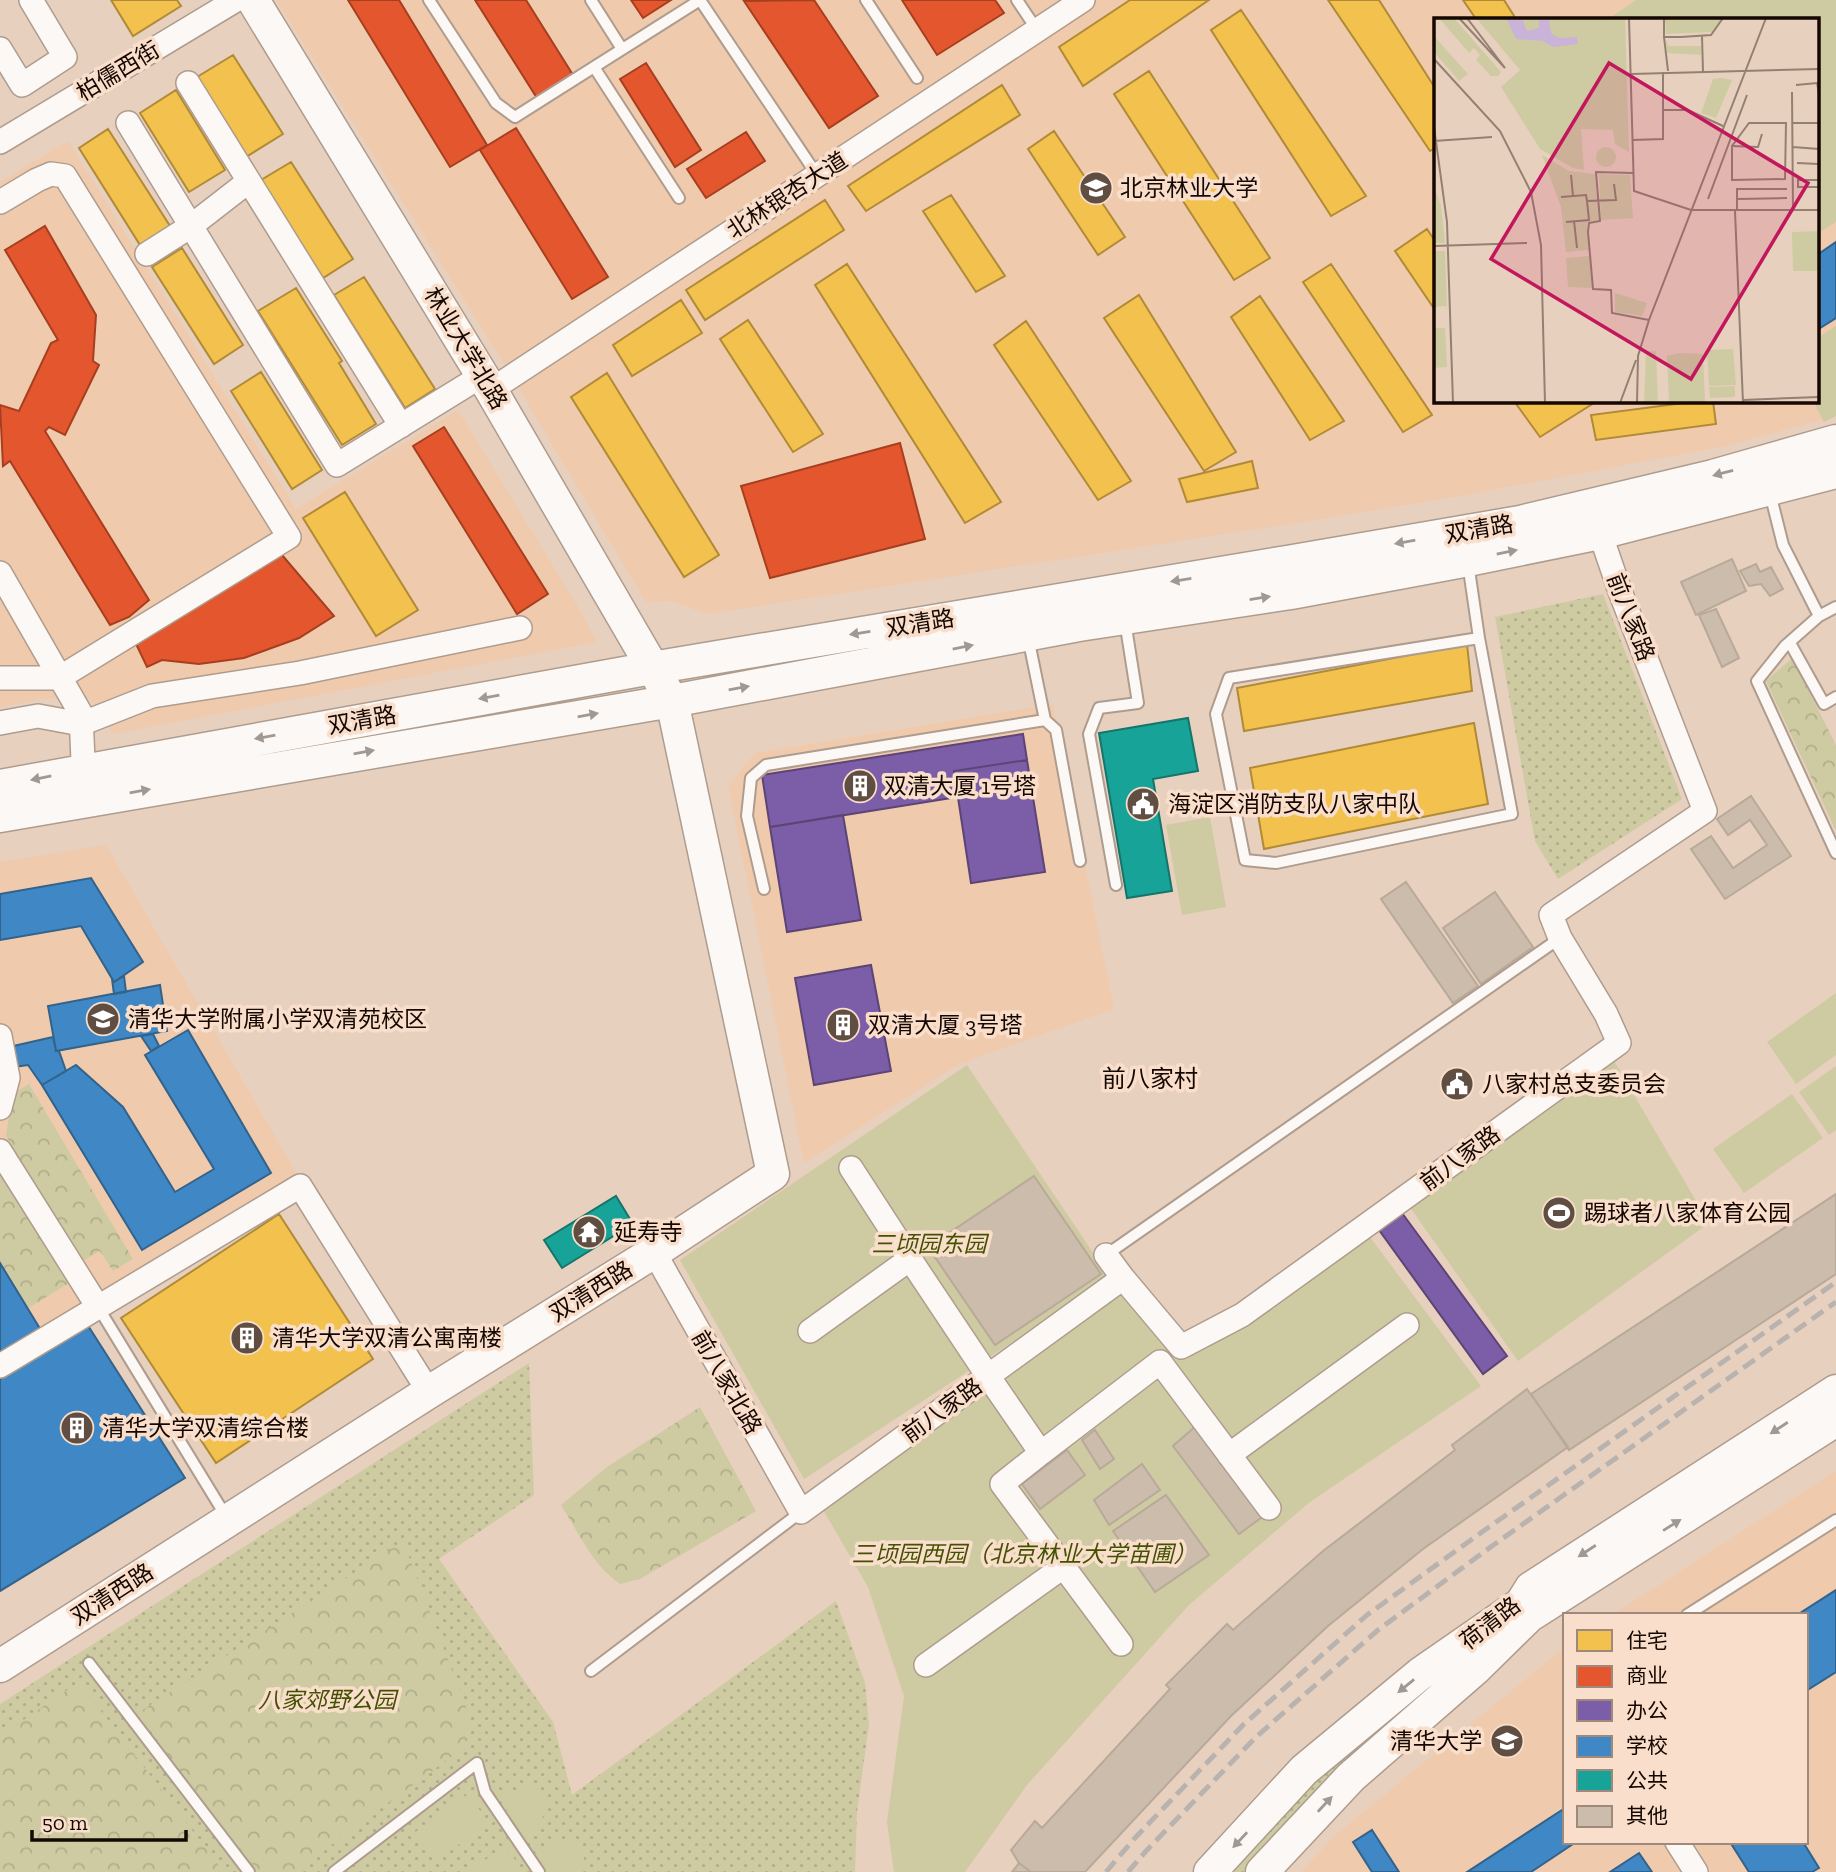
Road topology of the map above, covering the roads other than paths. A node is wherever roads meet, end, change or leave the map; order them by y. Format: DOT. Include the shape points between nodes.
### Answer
graph roads {
  1 [pos="31,0"];
  2 [pos="236,0"];
  3 [pos="253,0"];
  4 [pos="429,0"];
  5 [pos="591,0"];
  6 [pos="700,0"];
  7 [pos="866,0"];
  8 [pos="1017,0"];
  9 [pos="1083,0"];
  10 [pos="1037,30"];
  11 [pos="0,49"];
  12 [pos="622,49"];
  13 [pos="594,67"];
  14 [pos="917,78"];
  15 [pos="188,83"];
  16 [pos="128,123"];
  17 [pos="0,142"];
  18 [pos="817,176"];
  19 [pos="250,181"];
  20 [pos="678,198"];
  21 [pos="0,202"];
  22 [pos="191,226"];
  23 [pos="147,254"];
  24 [pos="487,383"];
  25 [pos="401,426"];
  26 [pos="1836,441"];
  27 [pos="1836,472"];
  28 [pos="1765,476"];
  29 [pos="1600,533"];
  30 [pos="1468,560"];
  31 [pos="0,573"];
  32 [pos="1836,607"];
  33 [pos="1819,616"];
  34 [pos="1125,618"];
  35 [pos="520,628"];
  36 [pos="1027,635"];
  37 [pos="1479,638"];
  38 [pos="1790,643"];
  39 [pos="652,667"];
  40 [pos="0,678"];
  41 [pos="59,678"];
  42 [pos="1836,697"];
  43 [pos="672,701"];
  44 [pos="1045,720"];
  45 [pos="0,723"];
  46 [pos="81,724"];
  47 [pos="83,770"];
  48 [pos="0,786"];
  49 [pos="84,801"];
  50 [pos="0,816"];
  51 [pos="1836,853"];
  52 [pos="1080,861"];
  53 [pos="1116,885"];
  54 [pos="764,888"];
  55 [pos="1560,938"];
  56 [pos="0,1036"];
  57 [pos="0,1108"];
  58 [pos="0,1151"];
  59 [pos="851,1168"];
  60 [pos="653,1252"];
  61 [pos="1106,1255"];
  62 [pos="910,1259"];
  63 [pos="1123,1278"];
  64 [pos="98,1307"];
  65 [pos="1407,1325"];
  66 [pos="810,1331"];
  67 [pos="0,1366"];
  68 [pos="988,1376"];
  69 [pos="1836,1391"];
  70 [pos="429,1392"];
  71 [pos="1836,1420"];
  72 [pos="1041,1453"];
  73 [pos="1229,1455"];
  74 [pos="1269,1508"];
  75 [pos="801,1512"];
  76 [pos="228,1520"];
  77 [pos="1836,1520"];
  78 [pos="1063,1567"];
  79 [pos="1690,1613"];
  80 [pos="1121,1644"];
  81 [pos="89,1663"];
  82 [pos="926,1665"];
  83 [pos="0,1666"];
  84 [pos="591,1671"];
  85 [pos="1678,1844"];
  86 [pos="249,1872"];
  87 [pos="334,1872"];
  88 [pos="539,1872"];
  89 [pos="1210,1872"];
  90 [pos="1262,1872"];
  91 [pos="1696,1872"];
  1 -- 11 [label="street" via="65,57 22,85"];
  2 -- 17 [label="street, 柏儒西街"];
  3 -- 24 [label="main road, 林业大学北路"];
  4 -- 13 [label="lane" via="496,103 515,117"];
  5 -- 12 [label="lane"];
  6 -- 12 [label="lane"];
  6 -- 18 [label="lane"];
  7 -- 14 [label="lane"];
  8 -- 10 [label="lane"];
  9 -- 10 [label="street, 北林银杏大道"];
  10 -- 18 [label="street, 北林银杏大道"];
  12 -- 13 [label="lane"];
  13 -- 20 [label="lane"];
  15 -- 19 [label="street"];
  16 -- 22 [label="street"];
  18 -- 24 [label="street, 北林银杏大道"];
  19 -- 22 [label="street"];
  19 -- 25 [label="street"];
  21 -- 41 [label="street" via="51,174 65,176 289,537"];
  22 -- 23 [label="street"];
  22 -- 25 [label="street, 北林银杏大道" via="337,465"];
  24 -- 25 [label="street, 北林银杏大道"];
  24 -- 39 [label="main road, 林业大学北路"];
  26 -- 28 [label="main road, 双清路"];
  27 -- 28 [label="main road, 双清路"];
  28 -- 29 [label="main road, 双清路"];
  28 -- 33 [label="lane" via="1783,545"];
  28 -- 39 [label="main road, 双清路, one-way" via="1287,562"];
  30 -- 29 [label="main road, 双清路, one-way"];
  29 -- 55 [label="street, 前八家路" via="1705,811 1551,915"];
  34 -- 30 [label="main road, 双清路, one-way"];
  30 -- 37 [label="lane"];
  31 -- 41 [label="street"];
  32 -- 33 [label="lane"];
  33 -- 38 [label="lane"];
  34 -- 36 [label="main road, 双清路"];
  34 -- 53 [label="lane" via="1138,703 1099,708 1089,734"];
  35 -- 46 [label="street" via="300,673 152,696"];
  43 -- 36 [label="main road, 双清路, one-way"];
  36 -- 44 [label="lane"];
  37 -- 37 [label="lane" via="1229,678 1216,714 1245,860 1276,863 1512,814"];
  38 -- 42 [label="lane" via="1824,704"];
  38 -- 51 [label="lane" via="1757,681"];
  39 -- 43 [label="main road, 林业大学北路"];
  39 -- 47 [label="main road, 双清路, one-way"];
  40 -- 41 [label="street"];
  41 -- 46 [label="street"];
  49 -- 43 [label="main road, 双清路, one-way"];
  43 -- 60 [label="main road, 双清西路" via="773,1174"];
  44 -- 52 [label="lane" via="1056,730"];
  44 -- 54 [label="lane" via="766,765 751,778 747,816"];
  45 -- 46 [label="street" via="38,716"];
  46 -- 47 [label="street"];
  47 -- 48 [label="main road, 双清路, one-way"];
  47 -- 49 [label="street"];
  49 -- 50 [label="main road, 双清路"];
  55 -- 61 [label="lane"];
  55 -- 63 [label="street, 前八家路" via="1619,1043 1242,1315 1181,1347"];
  56 -- 57 [label="street" via="8,1078"];
  58 -- 64 [label="street"];
  59 -- 62 [label="street"];
  60 -- 70 [label="main road, 双清西路"];
  60 -- 75 [label="street, 前八家北路"];
  61 -- 63 [label="street"];
  62 -- 66 [label="street"];
  62 -- 68 [label="street"];
  63 -- 68 [label="street, 前八家路"];
  64 -- 67 [label="street"];
  64 -- 70 [label="street" via="300,1186"];
  64 -- 76 [label="lane"];
  65 -- 73 [label="street"];
  68 -- 72 [label="street"];
  68 -- 75 [label="street, 前八家路"];
  69 -- 89 [label="main road, 荷清路, one-way" via="1531,1588 1521,1604 1420,1674 1304,1770"];
  70 -- 76 [label="main road, 双清西路"];
  90 -- 71 [label="main road, 荷清路, one-way" via="1351,1777 1529,1616"];
  72 -- 73 [label="street" via="1160,1362"];
  72 -- 78 [label="street" via="1002,1484"];
  73 -- 74 [label="street"];
  75 -- 84 [label="lane"];
  76 -- 83 [label="main road, 双清西路"];
  77 -- 79 [label="lane"];
  78 -- 80 [label="street"];
  78 -- 82 [label="street"];
  81 -- 86 [label="lane"];
  85 -- 91 [label="street"];
  87 -- 88 [label="lane" via="477,1763 485,1792"];
}
